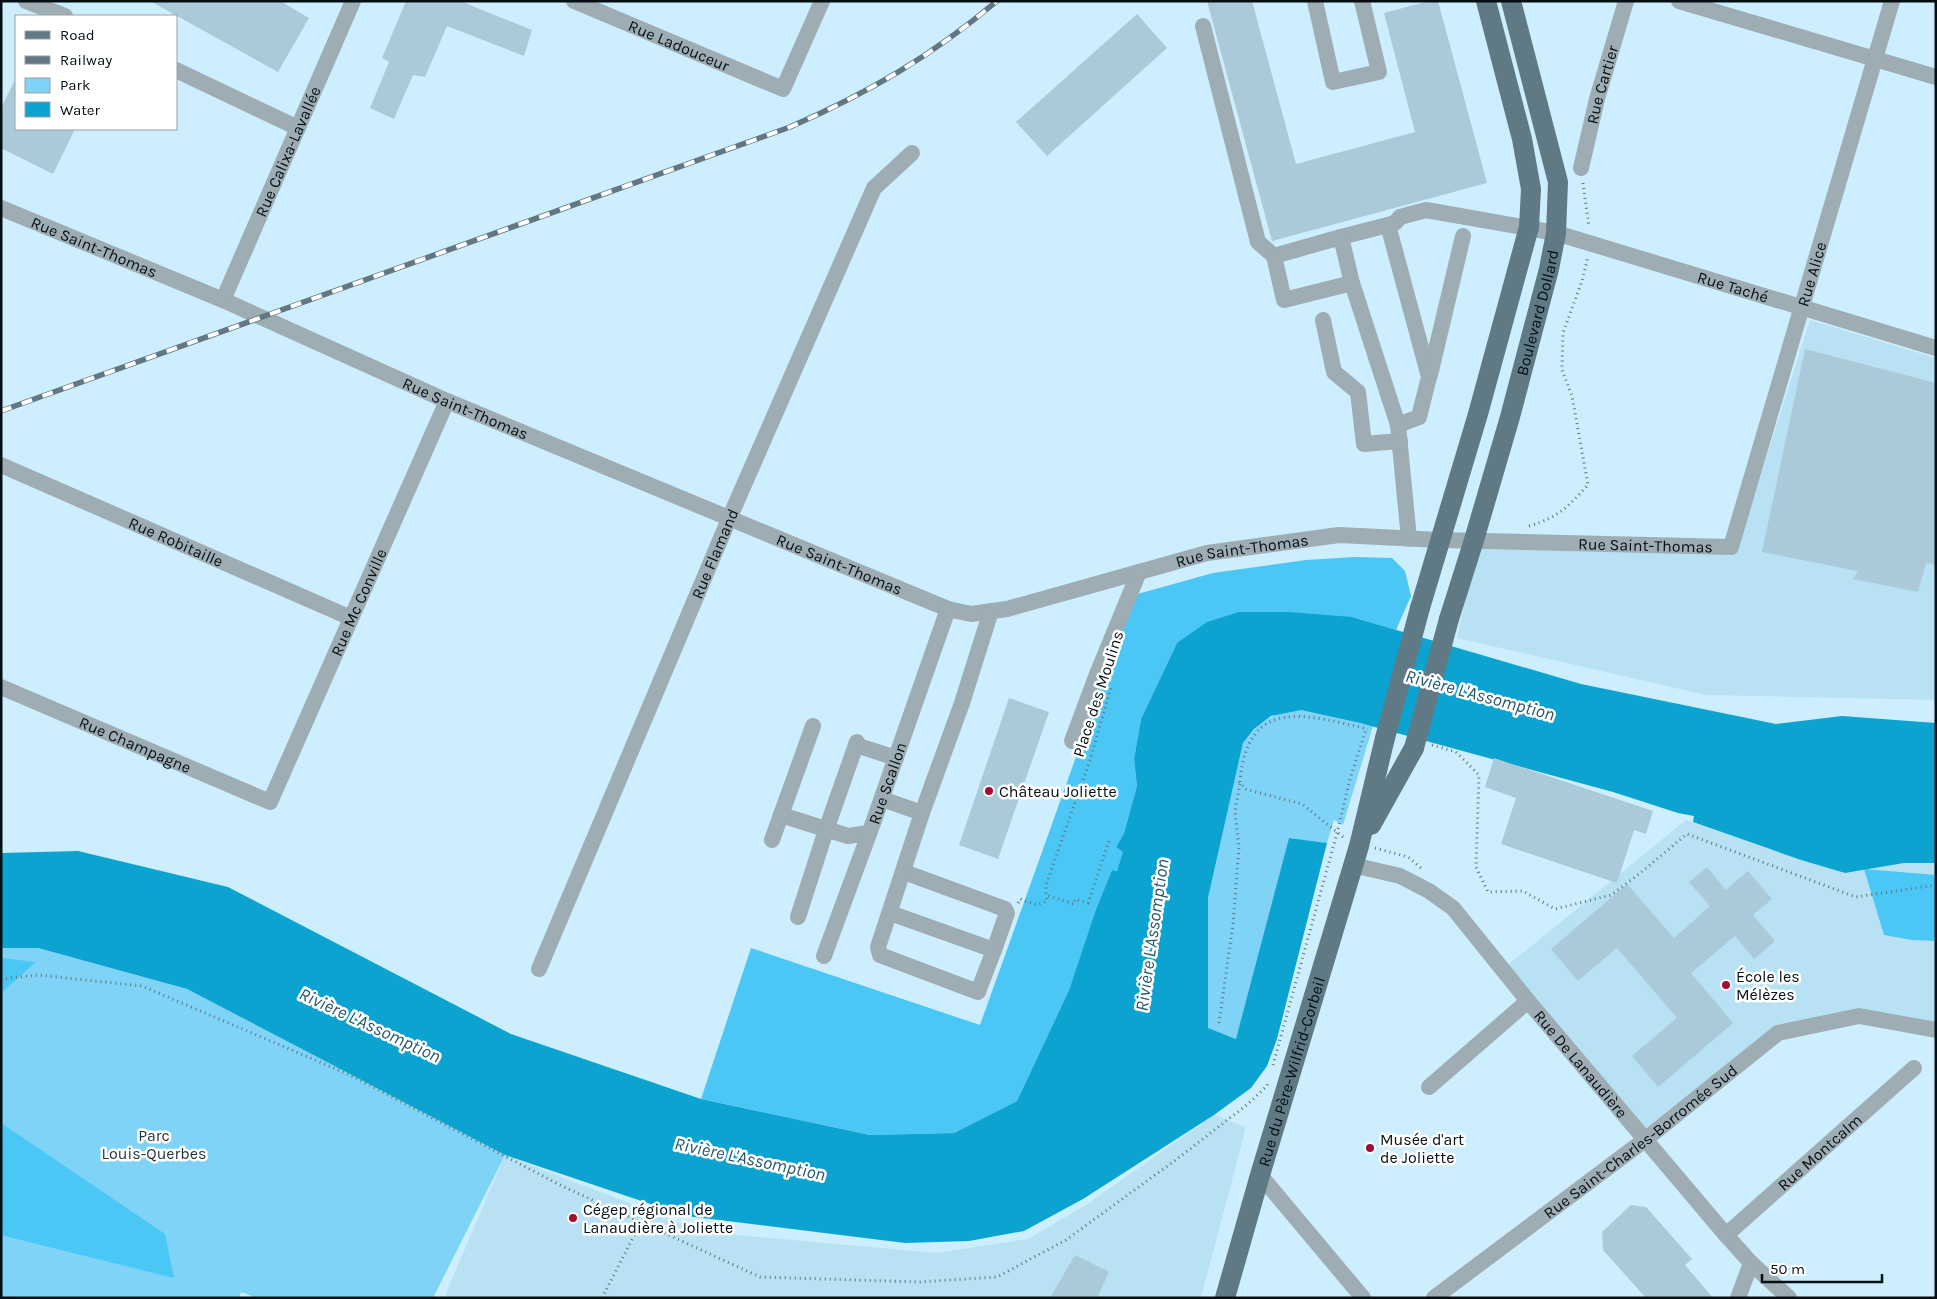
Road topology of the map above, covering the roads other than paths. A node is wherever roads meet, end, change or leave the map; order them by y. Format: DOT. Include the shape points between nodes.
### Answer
graph roads {
  1 [pos="26,1"];
  2 [pos="353,1"];
  3 [pos="574,1"];
  4 [pos="822,1"];
  5 [pos="1314,1"];
  6 [pos="1362,1"];
  7 [pos="1486,1"];
  8 [pos="1512,1"];
  9 [pos="1626,1"];
  10 [pos="1679,1"];
  11 [pos="1892,1"];
  12 [pos="61,15"];
  13 [pos="1203,26"];
  14 [pos="1875,59"];
  15 [pos="178,71"];
  16 [pos="1936,78"];
  17 [pos="298,128"];
  18 [pos="912,153"];
  19 [pos="1581,168"];
  20 [pos="1,208"];
  21 [pos="1392,224"];
  22 [pos="1529,227"];
  23 [pos="1556,233"];
  24 [pos="1463,236"];
  25 [pos="1341,237"];
  26 [pos="1274,256"];
  27 [pos="1352,283"];
  28 [pos="223,300"];
  29 [pos="1801,306"];
  30 [pos="1323,320"];
  31 [pos="1936,348"];
  32 [pos="1430,377"];
  33 [pos="447,401"];
  34 [pos="1398,425"];
  35 [pos="1400,441"];
  36 [pos="1,465"];
  37 [pos="729,519"];
  38 [pos="1409,539"];
  39 [pos="1440,540"];
  40 [pos="1474,540"];
  41 [pos="1731,547"];
  42 [pos="1139,572"];
  43 [pos="1420,608"];
  44 [pos="948,609"];
  45 [pos="991,611"];
  46 [pos="351,618"];
  47 [pos="1448,618"];
  48 [pos="1,687"];
  49 [pos="813,726"];
  50 [pos="1072,741"];
  51 [pos="896,758"];
  52 [pos="882,799"];
  53 [pos="270,802"];
  54 [pos="922,813"];
  55 [pos="781,815"];
  56 [pos="826,830"];
  57 [pos="869,833"];
  58 [pos="772,840"];
  59 [pos="1359,846"];
  60 [pos="1353,865"];
  61 [pos="904,872"];
  62 [pos="890,913"];
  63 [pos="798,917"];
  64 [pos="994,950"];
  65 [pos="824,956"];
  66 [pos="539,969"];
  67 [pos="1528,1001"];
  68 [pos="1936,1030"];
  69 [pos="1914,1068"];
  70 [pos="1430,1087"];
  71 [pos="1646,1139"];
  72 [pos="1260,1175"];
  73 [pos="1726,1234"];
  74 [pos="1751,1263"];
  75 [pos="1225,1298"];
  76 [pos="1363,1298"];
  77 [pos="1434,1298"];
  78 [pos="1738,1298"];
  79 [pos="1789,1298"];
  1 -- 12 [label="street"];
  2 -- 17 [label="street, Rue Calixa-Lavallée"];
  3 -- 4 [label="street, Rue Ladouceur" via="783,89"];
  5 -- 6 [label="street" via="1333,82 1379,72"];
  7 -- 22 [label="main road, Boulevard Dollard" via="1522,139 1531,189"];
  8 -- 23 [label="main road, Boulevard Dollard" via="1558,182"];
  9 -- 19 [label="street, Rue Cartier" via="1597,99"];
  10 -- 14 [label="street"];
  11 -- 14 [label="street, Rue Alice"];
  13 -- 26 [label="street" via="1258,242"];
  14 -- 16 [label="street"];
  14 -- 29 [label="street, Rue Alice"];
  15 -- 17 [label="street"];
  17 -- 28 [label="street, Rue Calixa-Lavallée"];
  18 -- 37 [label="street, Rue Flamand" via="874,188"];
  20 -- 28 [label="street, Rue Saint-Thomas"];
  21 -- 22 [label="street, Rue Taché" via="1402,228 1426,222 1436,214"];
  21 -- 25 [label="street"];
  21 -- 32 [label="street"];
  22 -- 23 [label="street, Rue Taché"];
  22 -- 39 [label="main road, Boulevard Dollard"];
  23 -- 29 [label="street, Rue Taché"];
  23 -- 40 [label="main road, Boulevard Dollard" via="1510,418"];
  24 -- 32 [label="street"];
  25 -- 26 [label="street"];
  25 -- 27 [label="street"];
  26 -- 27 [label="street" via="1284,300"];
  27 -- 34 [label="street"];
  28 -- 33 [label="street, Rue Saint-Thomas"];
  29 -- 31 [label="street, Rue Taché"];
  29 -- 41 [label="street, Rue Alice"];
  30 -- 35 [label="street" via="1334,372 1358,392 1364,444"];
  32 -- 34 [label="street" via="1419,418"];
  33 -- 37 [label="street, Rue Saint-Thomas"];
  33 -- 46 [label="street, Rue Mc Conville"];
  34 -- 35 [label="street"];
  35 -- 38 [label="street"];
  36 -- 46 [label="street, Rue Robitaille"];
  37 -- 44 [label="street, Rue Saint-Thomas"];
  37 -- 66 [label="street, Rue Flamand"];
  38 -- 39 [label="street, Rue Saint-Thomas"];
  38 -- 42 [label="street, Rue Saint-Thomas" via="1339,535 1207,553"];
  39 -- 40 [label="street, Rue Saint-Thomas"];
  39 -- 43 [label="main road, Boulevard Dollard"];
  40 -- 41 [label="street, Rue Saint-Thomas"];
  40 -- 47 [label="main road, Boulevard Dollard"];
  42 -- 45 [label="street, Rue Saint-Thomas"];
  42 -- 50 [label="street"];
  43 -- 59 [label="main road, Rue du Père-Wilfrid-Corbeil, bridge" via="1380,734"];
  44 -- 45 [label="street, Rue Saint-Thomas" via="971,614"];
  44 -- 51 [label="street, Rue Scallon"];
  45 -- 54 [label="street"];
  46 -- 53 [label="street, Rue Mc Conville"];
  47 -- 59 [label="main road, Rue du Père-Wilfrid-Corbeil, bridge" via="1420,746"];
  48 -- 53 [label="street, Rue Champagne"];
  49 -- 55 [label="street"];
  51 -- 52 [label="street, Rue Scallon"];
  51 -- 56 [label="street" via="857,744"];
  52 -- 54 [label="street"];
  52 -- 57 [label="street, Rue Scallon"];
  54 -- 61 [label="street"];
  55 -- 56 [label="street"];
  55 -- 58 [label="street"];
  56 -- 57 [label="street" via="848,836"];
  56 -- 63 [label="street"];
  57 -- 65 [label="street, Rue Scallon"];
  59 -- 60 [label="main road, Rue du Père-Wilfrid-Corbeil"];
  60 -- 67 [label="street, Rue De Lanaudière" via="1400,876 1441,898 1453,908"];
  60 -- 72 [label="main road, Rue du Père-Wilfrid-Corbeil"];
  61 -- 62 [label="street"];
  61 -- 64 [label="street" via="1005,909 1007,914"];
  62 -- 64 [label="street"];
  62 -- 64 [label="street" via="878,947 880,956 978,992"];
  67 -- 70 [label="street"];
  67 -- 71 [label="street, Rue De Lanaudière"];
  68 -- 71 [label="street, Rue Saint-Charles-Borromée Sud" via="1859,1016 1778,1034"];
  69 -- 73 [label="street, Rue Montcalm"];
  71 -- 73 [label="street, Rue De Lanaudière"];
  71 -- 77 [label="street, Rue Saint-Charles-Borromée Sud"];
  72 -- 75 [label="main road, Rue du Père-Wilfrid-Corbeil"];
  72 -- 76 [label="street"];
  73 -- 74 [label="street, Rue De Lanaudière"];
  74 -- 78 [label="street"];
  74 -- 79 [label="street, Rue De Lanaudière"];
}
